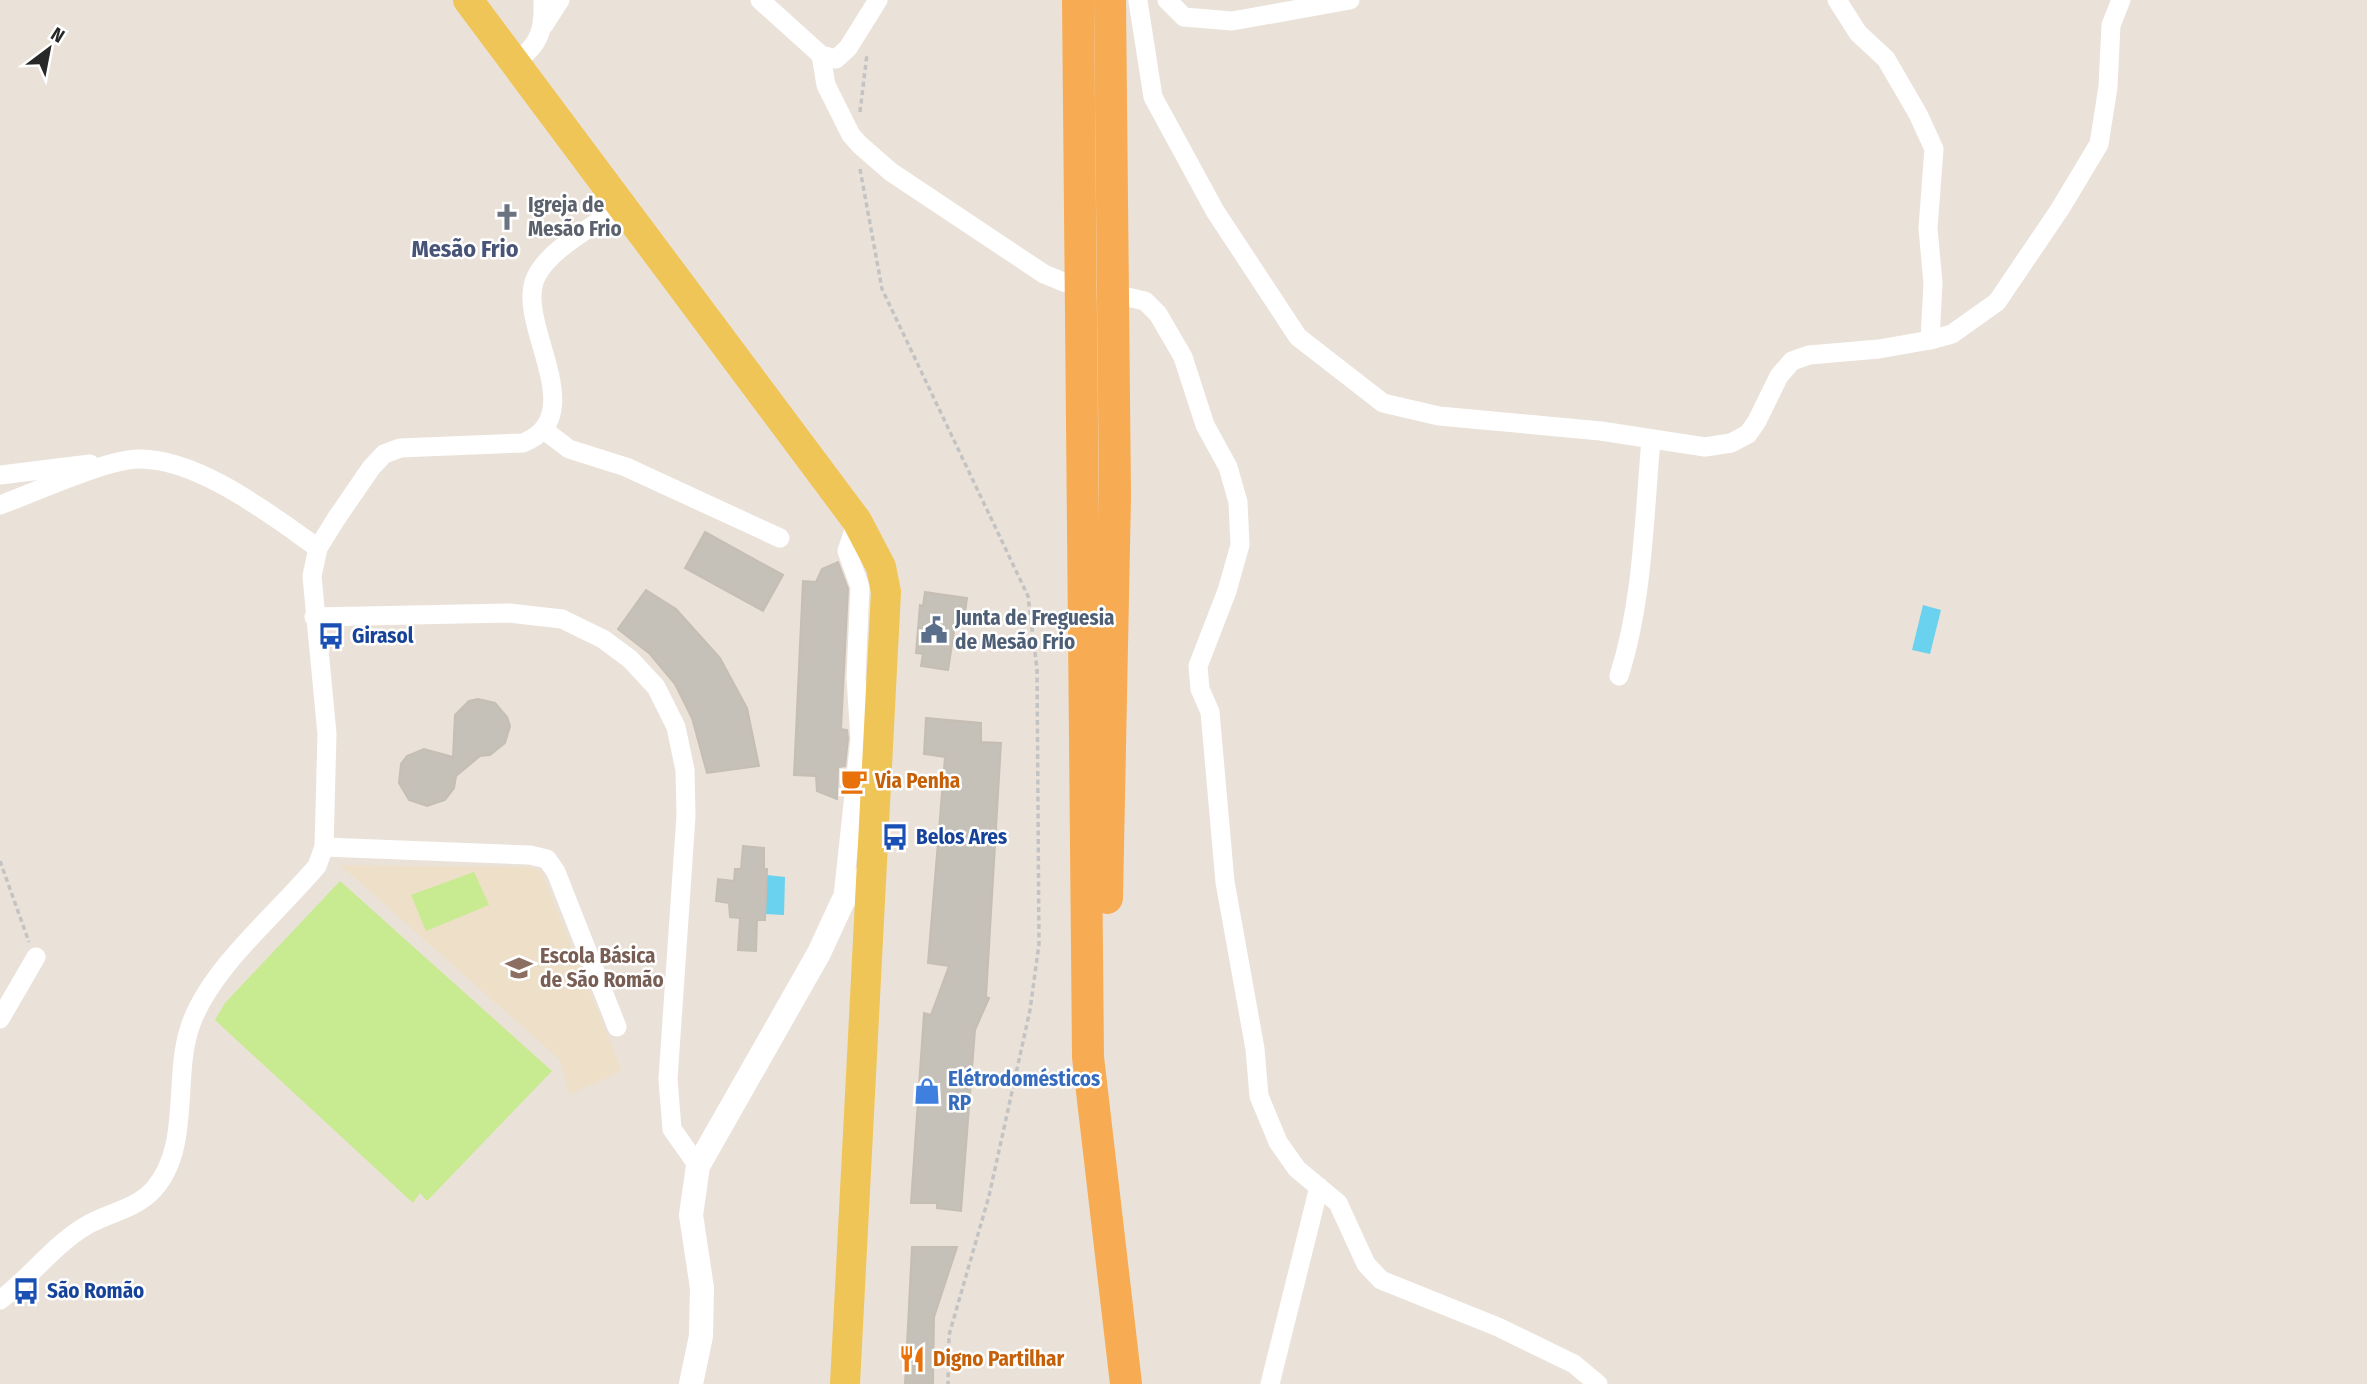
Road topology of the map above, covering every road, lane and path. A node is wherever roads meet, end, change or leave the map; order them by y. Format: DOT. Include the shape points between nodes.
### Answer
graph roads {
  1 [pos="468,0"];
  2 [pos="543,0"];
  3 [pos="560,0"];
  4 [pos="760,0"];
  5 [pos="878,0"];
  6 [pos="1078,0"];
  7 [pos="1134,0"];
  8 [pos="1167,0"];
  9 [pos="1350,0"];
  10 [pos="1837,0"];
  11 [pos="2121,0"];
  12 [pos="544,25"];
  13 [pos="868,48"];
  14 [pos="821,55"];
  15 [pos="515,62"];
  16 [pos="860,145"];
  17 [pos="622,206"];
  18 [pos="1930,340"];
  19 [pos="544,430"];
  20 [pos="1651,440"];
  21 [pos="137,459"];
  22 [pos="0,475"];
  23 [pos="1100,497"];
  24 [pos="0,505"];
  25 [pos="857,521"];
  26 [pos="780,538"];
  27 [pos="318,548"];
  28 [pos="314,617"];
  29 [pos="1619,676"];
  30 [pos="324,847"];
  31 [pos="0,861"];
  32 [pos="874,867"];
  33 [pos="843,901"];
  34 [pos="871,920"];
  35 [pos="840,930"];
  36 [pos="869,950"];
  37 [pos="818,953"];
  38 [pos="36,957"];
  39 [pos="0,1019"];
  40 [pos="617,1027"];
  41 [pos="698,1166"];
  42 [pos="1319,1187"];
  43 [pos="0,1300"];
  44 [pos="691,1384"];
  45 [pos="845,1384"];
  46 [pos="948,1384"];
  47 [pos="1126,1384"];
  48 [pos="1139,1384"];
  49 [pos="1270,1384"];
  50 [pos="1598,1384"];
  1 -- 15 [label="main road"];
  2 -- 12 [label="street"];
  3 -- 12 [label="street"];
  4 -- 14 [label="street"];
  5 -- 14 [label="street" via="848,48 836,59"];
  6 -- 23 [label="highway"];
  7 -- 20 [label="street" via="1153,97 1215,211 1298,337 1383,403 1439,416"];
  7 -- 23 [label="highway"];
  8 -- 9 [label="street" via="1184,17 1232,21"];
  10 -- 18 [label="street" via="1858,33 1886,59 1934,149 1928,228 1933,283"];
  11 -- 18 [label="street" via="2111,25 2099,144 1997,302 1952,334"];
  12 -- 15 [label="street" via="540,39"];
  13 -- 16 [label="path"];
  14 -- 16 [label="street" via="826,85"];
  15 -- 17 [label="main road"];
  16 -- 42 [label="street" via="891,172 1044,274 1145,300 1183,357 1194,399 1228,467 1238,502 1240,545 1198,666 1200,689 1210,712 1223,870 1259,1096 1278,1142 1297,1169"];
  16 -- 46 [label="path" via="860,173 882,289 1028,596 1037,669 1039,944 1030,1010 989,1196 949,1335"];
  17 -- 19 [label="street" via="546,260 533,283 552,395 552,414"];
  17 -- 25 [label="main road"];
  18 -- 20 [label="street" via="1792,361 1748,434 1731,443 1705,447"];
  19 -- 26 [label="street" via="569,449 625,467"];
  19 -- 27 [label="street" via="523,443 400,448 384,454"];
  20 -- 29 [label="street" via="1640,562 1628,647"];
  21 -- 22 [label="street"];
  21 -- 24 [label="street"];
  21 -- 27 [label="street" via="176,464 213,481"];
  23 -- 47 [label="highway" via="1088,1057"];
  23 -- 48 [label="highway" via="1110,1135 1128,1329"];
  25 -- 32 [label="main road" via="881,567 886,592"];
  25 -- 33 [label="street" via="847,551 860,587 856,678 860,739"];
  27 -- 28 [label="street" via="312,576"];
  28 -- 30 [label="street" via="327,734"];
  28 -- 41 [label="street" via="509,613 562,619 603,639 656,687 676,727 685,770 686,816 668,1079 672,1129"];
  30 -- 40 [label="street" via="547,859"];
  30 -- 43 [label="street" via="317,866 202,999 184,1054 174,1145 154,1189 134,1205 88,1224"];
  31 -- 38 [label="path"];
  32 -- 33 [label="street"];
  32 -- 34 [label="main road"];
  33 -- 35 [label="street"];
  33 -- 37 [label="street"];
  34 -- 35 [label="street"];
  34 -- 36 [label="main road"];
  35 -- 36 [label="street"];
  35 -- 37 [label="street"];
  36 -- 45 [label="main road"];
  37 -- 41 [label="street"];
  38 -- 39 [label="street"];
  41 -- 44 [label="street" via="691,1215 702,1287 701,1336"];
  42 -- 49 [label="street"];
  42 -- 50 [label="street" via="1338,1203 1366,1264 1381,1280 1498,1327 1574,1364"];
}
